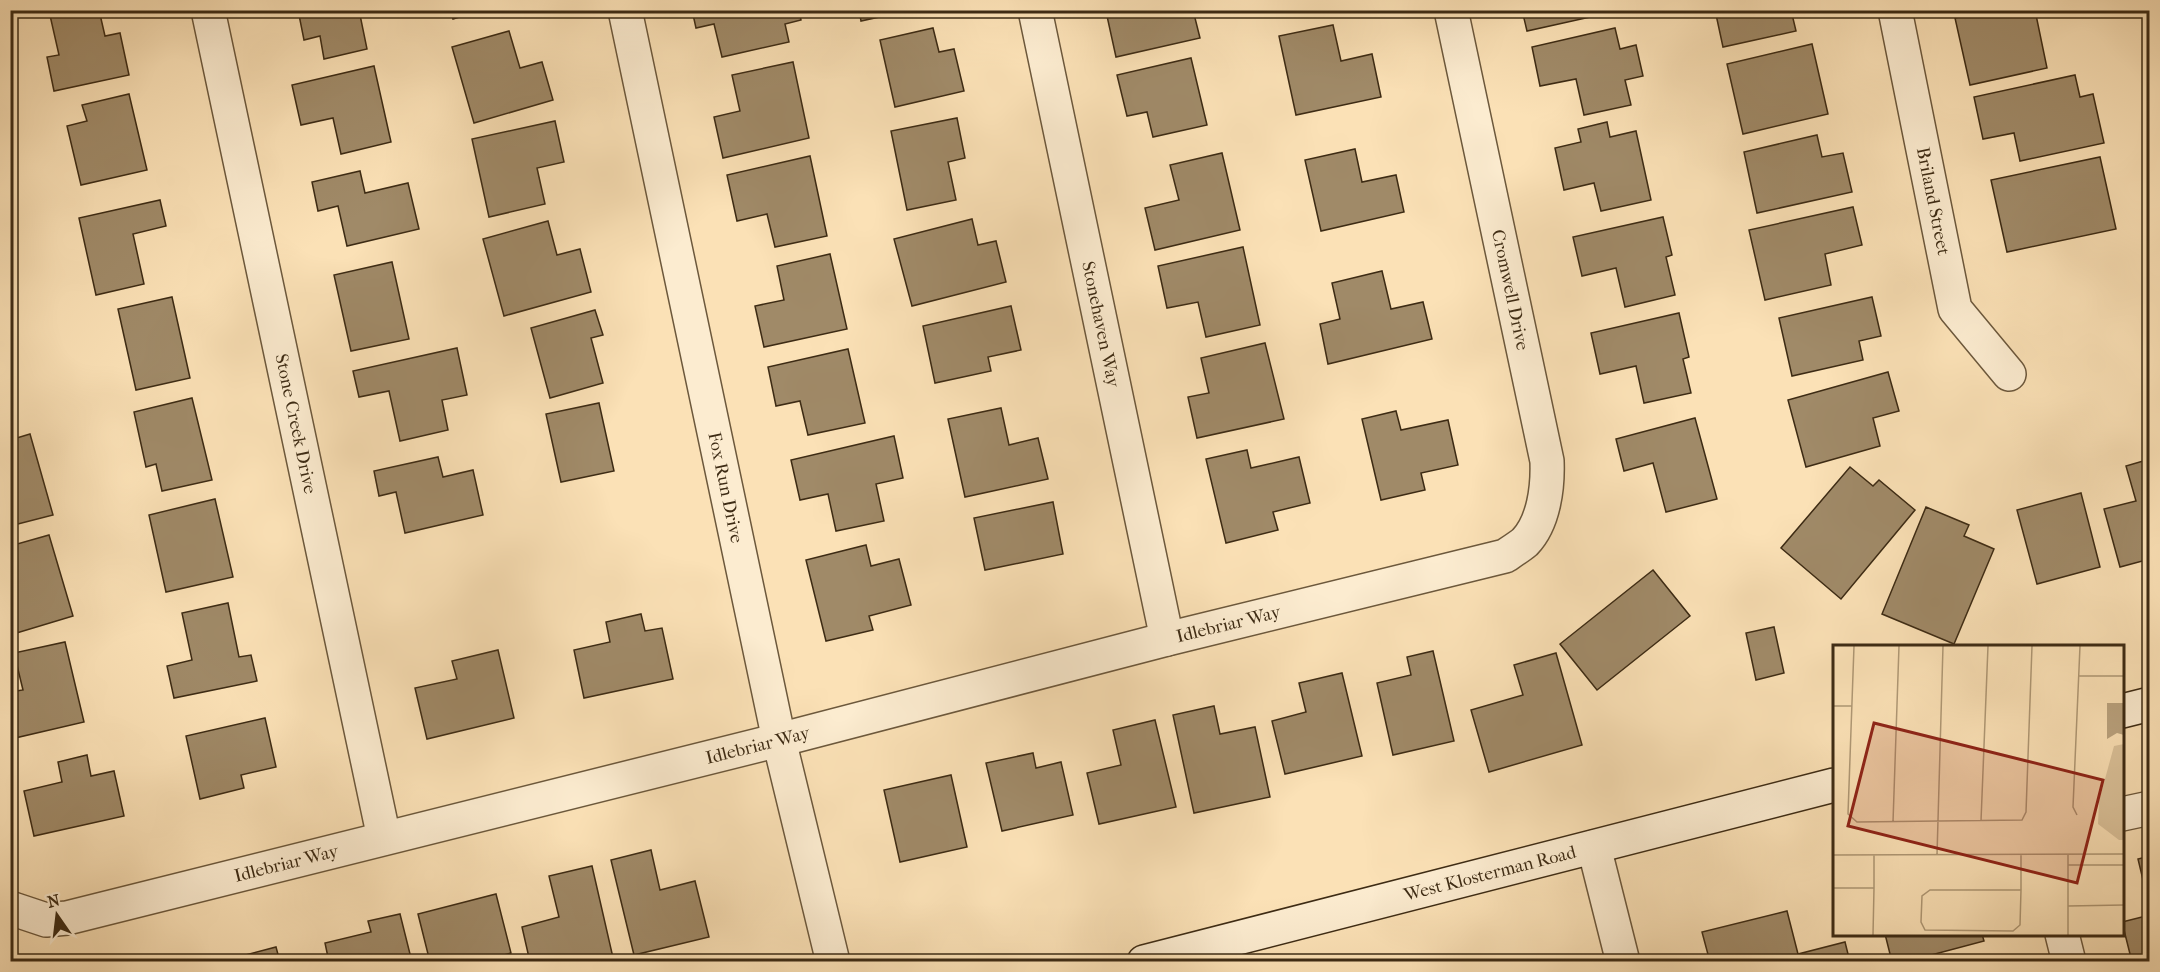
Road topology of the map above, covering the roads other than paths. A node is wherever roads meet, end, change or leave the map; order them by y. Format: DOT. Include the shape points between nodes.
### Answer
graph roads {
  1 [pos="208,10"];
  2 [pos="624,10"];
  3 [pos="1035,10"];
  4 [pos="1451,10"];
  5 [pos="1895,10"];
  6 [pos="2009,374"];
  7 [pos="1505,556"];
  8 [pos="1167,639"];
  9 [pos="2150,704"];
  10 [pos="2124,710"];
  11 [pos="779,740"];
  12 [pos="1833,785"];
  13 [pos="2150,808"];
  14 [pos="2124,814"];
  15 [pos="384,838"];
  16 [pos="1594,847"];
  17 [pos="10,908"];
  18 [pos="2062,936"];
  19 [pos="833,962"];
  20 [pos="1144,962"];
  21 [pos="1623,962"];
  22 [pos="2069,962"];
  1 -- 15 [label="street, Stone Creek Drive"];
  2 -- 11 [label="street, Fox Run Drive"];
  3 -- 8 [label="street, Stonehaven Way"];
  4 -- 7 [label="street, Cromwell Drive" via="1547,461 1548,480 1537,522 1525,542"];
  5 -- 6 [label="street, Briland Street" via="1955,309"];
  7 -- 8 [label="street, Idlebriar Way"];
  8 -- 11 [label="street, Idlebriar Way"];
  9 -- 10 [label="street"];
  11 -- 15 [label="street, Idlebriar Way"];
  11 -- 19 [label="street, Fox Run Drive"];
  12 -- 16 [label="street, West Klosterman Road"];
  13 -- 14 [label="street"];
  15 -- 17 [label="street, Idlebriar Way" via="67,918 46,920"];
  16 -- 20 [label="street, West Klosterman Road"];
  16 -- 21 [label="street"];
  18 -- 22 [label="street"];
}
